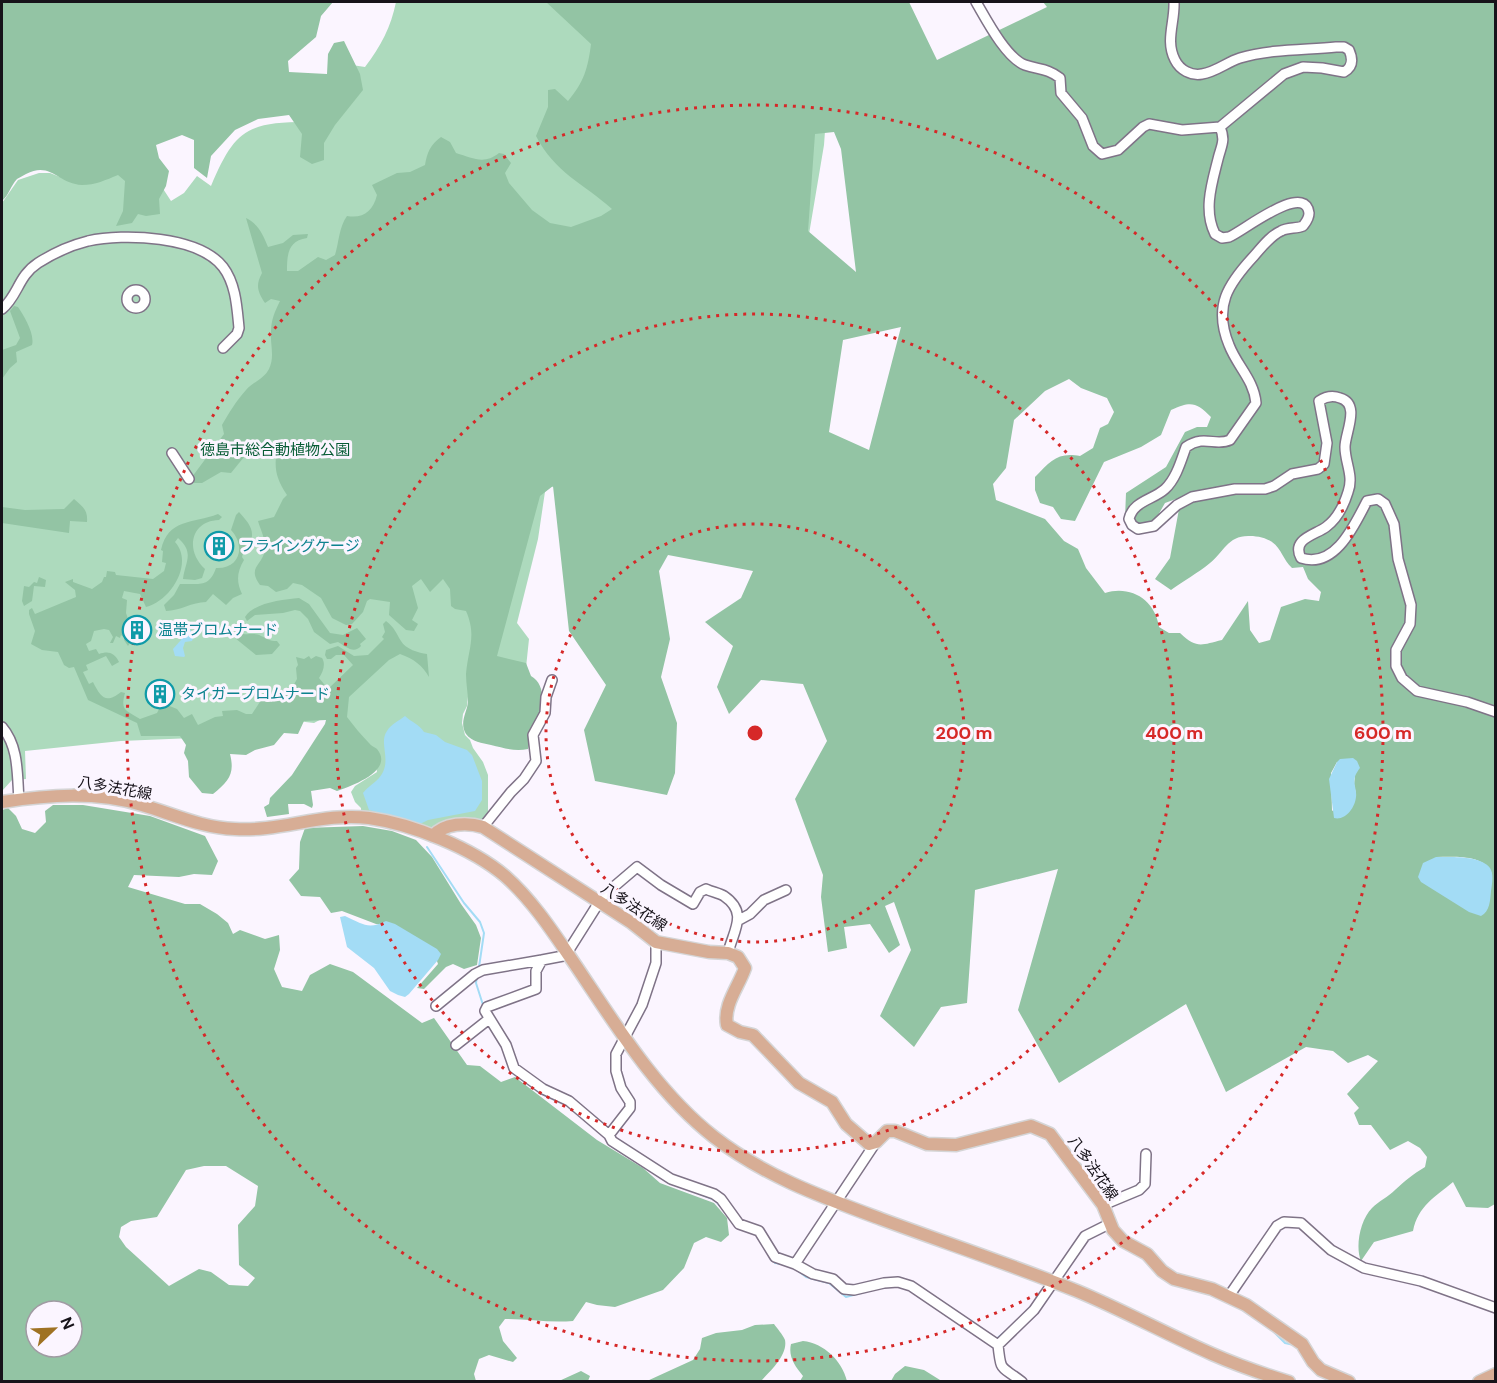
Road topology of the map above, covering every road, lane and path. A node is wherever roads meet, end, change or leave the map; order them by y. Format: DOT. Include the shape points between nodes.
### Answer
graph roads {
  1 [pos="976,2"];
  2 [pos="1174,2"];
  3 [pos="1220,128"];
  4 [pos="2,309"];
  5 [pos="223,348"];
  6 [pos="172,453"];
  7 [pos="189,478"];
  8 [pos="552,680"];
  9 [pos="1496,712"];
  10 [pos="2,727"];
  11 [pos="19,800"];
  12 [pos="2,802"];
  13 [pos="483,827"];
  14 [pos="434,836"];
  15 [pos="786,890"];
  16 [pos="598,902"];
  17 [pos="739,920"];
  18 [pos="656,942"];
  19 [pos="567,953"];
  20 [pos="728,953"];
  21 [pos="542,960"];
  22 [pos="436,1006"];
  23 [pos="489,1019"];
  24 [pos="624,1036"];
  25 [pos="456,1045"];
  26 [pos="609,1135"];
  27 [pos="876,1142"];
  28 [pos="1146,1154"];
  29 [pos="837,1203"];
  30 [pos="1103,1206"];
  31 [pos="1109,1224"];
  32 [pos="795,1264"];
  33 [pos="1054,1283"];
  34 [pos="1230,1296"];
  35 [pos="1496,1308"];
  36 [pos="998,1345"];
  37 [pos="1496,1374"];
  38 [pos="1022,1382"];
  39 [pos="1289,1382"];
  40 [pos="1349,1382"];
  41 [pos="1479,1382"];
  1 -- 3 [label="street" via="1018,61 1050,70 1060,78 1061,93 1082,118 1093,146 1102,154 1118,150 1149,124 1182,130"];
  2 -- 3 [label="street" via="1170,45 1176,63 1190,74 1201,74 1257,54 1344,47 1351,55 1352,63 1344,72 1303,67 1284,74"];
  3 -- 9 [label="street" via="1224,144 1209,194 1215,234 1229,237 1295,202 1305,206 1308,218 1303,226 1283,230 1269,240 1224,297 1222,314 1228,343 1250,382 1256,403 1230,440 1194,441 1186,447 1164,490 1133,509 1129,519 1138,529 1154,526 1192,497 1235,489 1265,489 1292,474 1322,466 1327,443 1318,402 1324,397 1344,399 1352,415 1345,446 1351,475 1349,489 1335,518 1303,540 1298,553 1309,560 1323,558 1338,547 1367,501 1378,499 1385,504 1394,524 1398,559 1412,605 1410,624 1396,650 1396,666 1402,678 1417,690"];
  4 -- 5 [label="street" via="32,267 79,243 99,239 182,243 208,253 230,279 239,328"];
  6 -- 7 [label="street"];
  8 -- 13 [label="street" via="543,720 533,735 536,761"];
  10 -- 11 [label="street" via="14,748"];
  11 -- 12 [label="main road, 八多法花線"];
  11 -- 14 [label="main road, 八多法花線" via="89,796 139,804 181,819 239,830 367,818"];
  13 -- 14 [label="main road, 八多法花線" via="453,825 438,830"];
  13 -- 16 [label="main road, 八多法花線"];
  14 -- 19 [label="main road, 八多法花線" via="504,876 524,895"];
  15 -- 17 [label="street" via="764,900"];
  16 -- 17 [label="street" via="637,867 693,904 706,889 724,896 735,907"];
  16 -- 18 [label="main road, 八多法花線"];
  16 -- 19 [label="street"];
  17 -- 20 [label="street"];
  18 -- 20 [label="main road, 八多法花線"];
  18 -- 24 [label="street" via="654,970 642,1005"];
  19 -- 21 [label="street"];
  19 -- 24 [label="main road, 八多法花線"];
  20 -- 27 [label="main road" via="738,957 745,968 732,997 727,1025 753,1035 799,1083 832,1102 846,1124 870,1144"];
  21 -- 22 [label="street" via="483,970"];
  21 -- 23 [label="street" via="536,971 536,988 487,1006"];
  23 -- 25 [label="street"];
  23 -- 26 [label="street" via="514,1068 543,1089 569,1101"];
  24 -- 26 [label="street" via="616,1054 616,1071 630,1108"];
  24 -- 29 [label="main road, 八多法花線" via="657,1080 714,1137 758,1168"];
  26 -- 32 [label="street" via="612,1141 671,1179 714,1194 739,1224 759,1231 775,1257"];
  27 -- 29 [label="street"];
  27 -- 30 [label="main road, 八多法花線" via="887,1131 895,1131 927,1144 956,1145 1031,1126 1050,1134"];
  28 -- 30 [label="street" via="1146,1184"];
  29 -- 32 [label="street"];
  29 -- 33 [label="main road, 八多法花線"];
  30 -- 31 [label="main road, 八多法花線"];
  31 -- 33 [label="street" via="1085,1236"];
  31 -- 34 [label="main road, 八多法花線" via="1123,1241 1147,1254 1174,1279"];
  32 -- 36 [label="street" via="854,1290 884,1282 910,1286"];
  33 -- 36 [label="street" via="1034,1310"];
  33 -- 39 [label="main road, 八多法花線" via="1216,1356"];
  34 -- 35 [label="street" via="1277,1226 1291,1221 1364,1268 1421,1281"];
  34 -- 40 [label="main road, 八多法花線" via="1302,1344 1321,1370"];
  36 -- 38 [label="street" via="1000,1366"];
  37 -- 41 [label="main road"];
}
